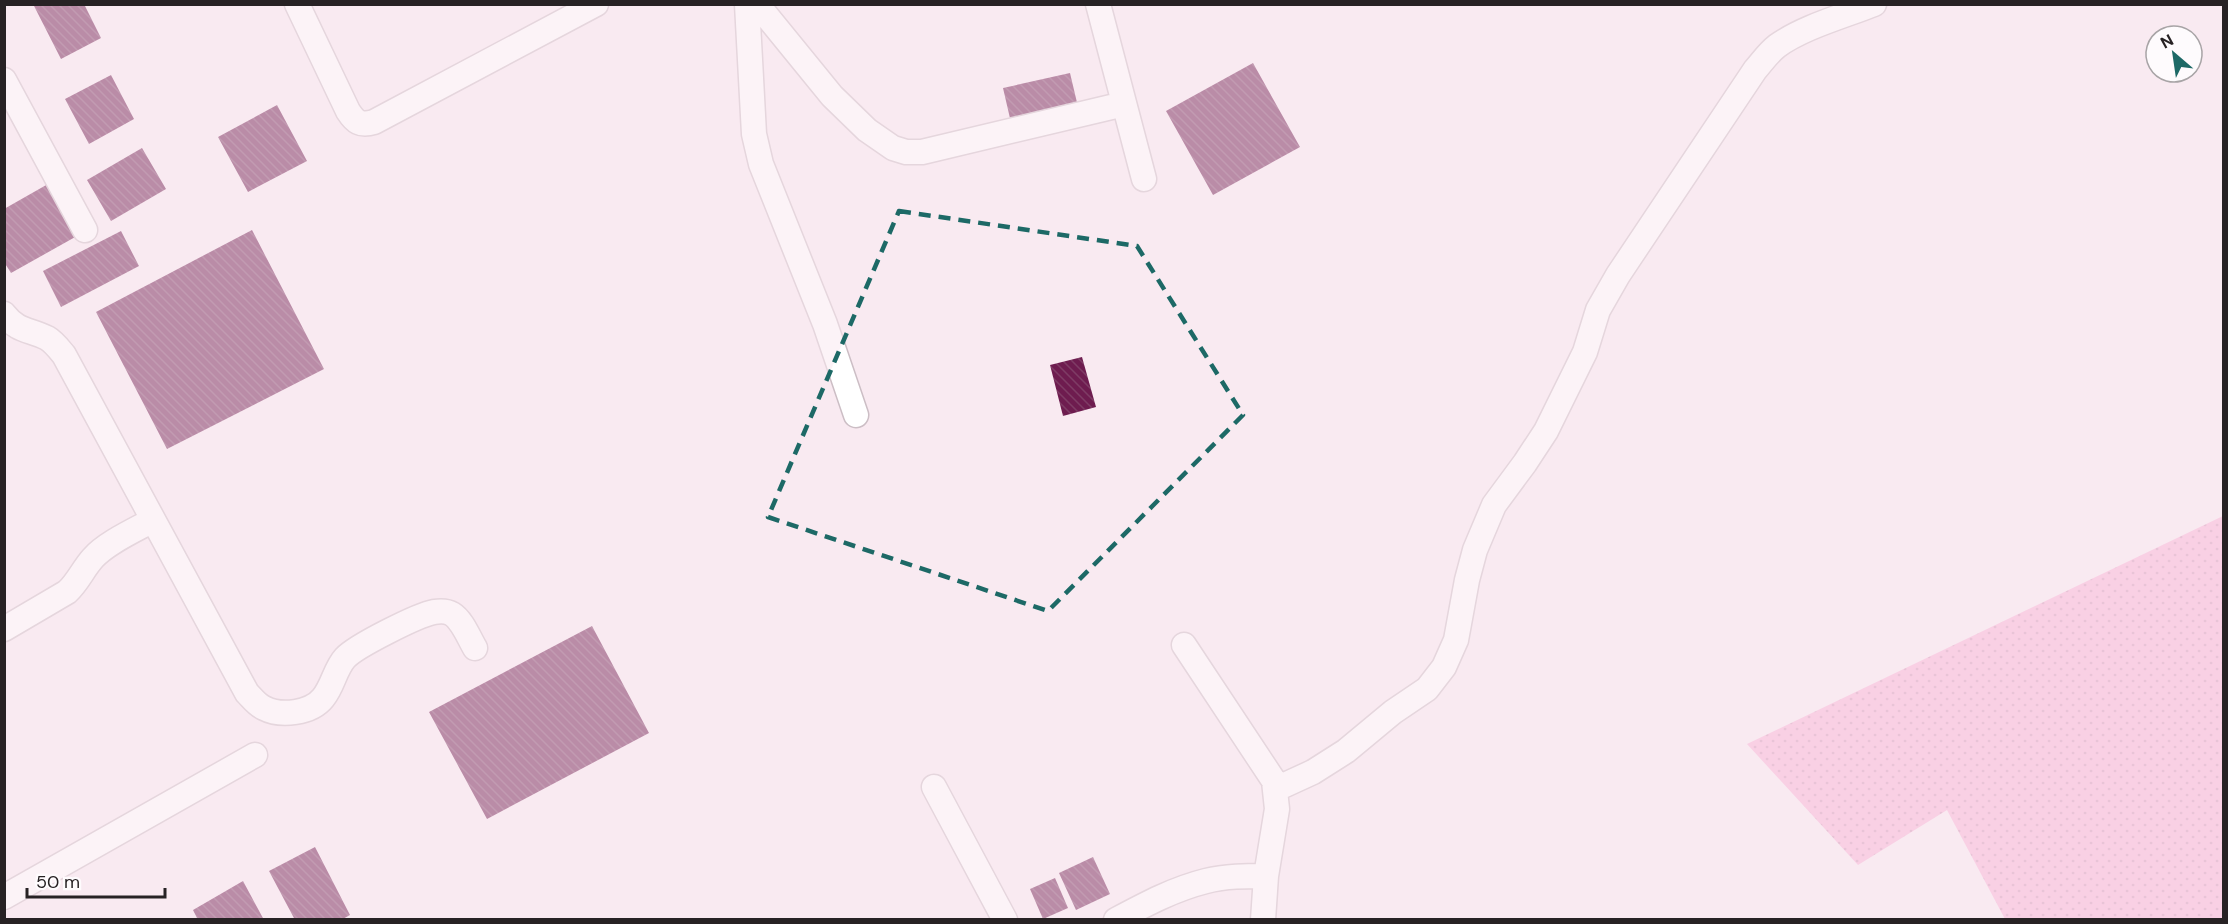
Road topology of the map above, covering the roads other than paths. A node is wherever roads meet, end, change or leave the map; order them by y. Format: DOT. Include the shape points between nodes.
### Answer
graph roads {
  1 [pos="297,4"];
  2 [pos="596,4"];
  3 [pos="747,4"];
  4 [pos="758,4"];
  5 [pos="1098,4"];
  6 [pos="1874,4"];
  7 [pos="4,80"];
  8 [pos="1124,104"];
  9 [pos="1144,179"];
  10 [pos="85,230"];
  11 [pos="4,314"];
  12 [pos="856,415"];
  13 [pos="153,520"];
  14 [pos="4,629"];
  15 [pos="1184,645"];
  16 [pos="475,648"];
  17 [pos="255,755"];
  18 [pos="934,787"];
  19 [pos="1276,789"];
  20 [pos="1266,876"];
  21 [pos="4,897"];
  22 [pos="1128,917"];
  23 [pos="1005,920"];
  24 [pos="1263,920"];
  1 -- 2 [label="street" via="348,111 363,125"];
  3 -- 12 [label="street" via="754,134 761,164 825,324"];
  4 -- 8 [label="street" via="832,96 867,130 906,152 922,152"];
  5 -- 8 [label="street"];
  6 -- 19 [label="street" via="1800,33 1766,56 1618,275 1598,310 1580,363 1546,431 1494,505 1475,550 1453,649 1436,678 1420,695 1325,766"];
  7 -- 10 [label="street"];
  8 -- 9 [label="street"];
  11 -- 13 [label="street" via="22,330 47,338 64,356"];
  13 -- 14 [label="street" via="99,552 67,592"];
  13 -- 16 [label="street" via="247,693 265,709 283,713 317,704 345,658 427,614 451,613"];
  15 -- 19 [label="street" via="1271,773"];
  17 -- 21 [label="street"];
  18 -- 23 [label="street"];
  19 -- 20 [label="street" via="1275,826"];
  20 -- 22 [label="street" via="1208,881 1168,893"];
  20 -- 24 [label="street"];
}
